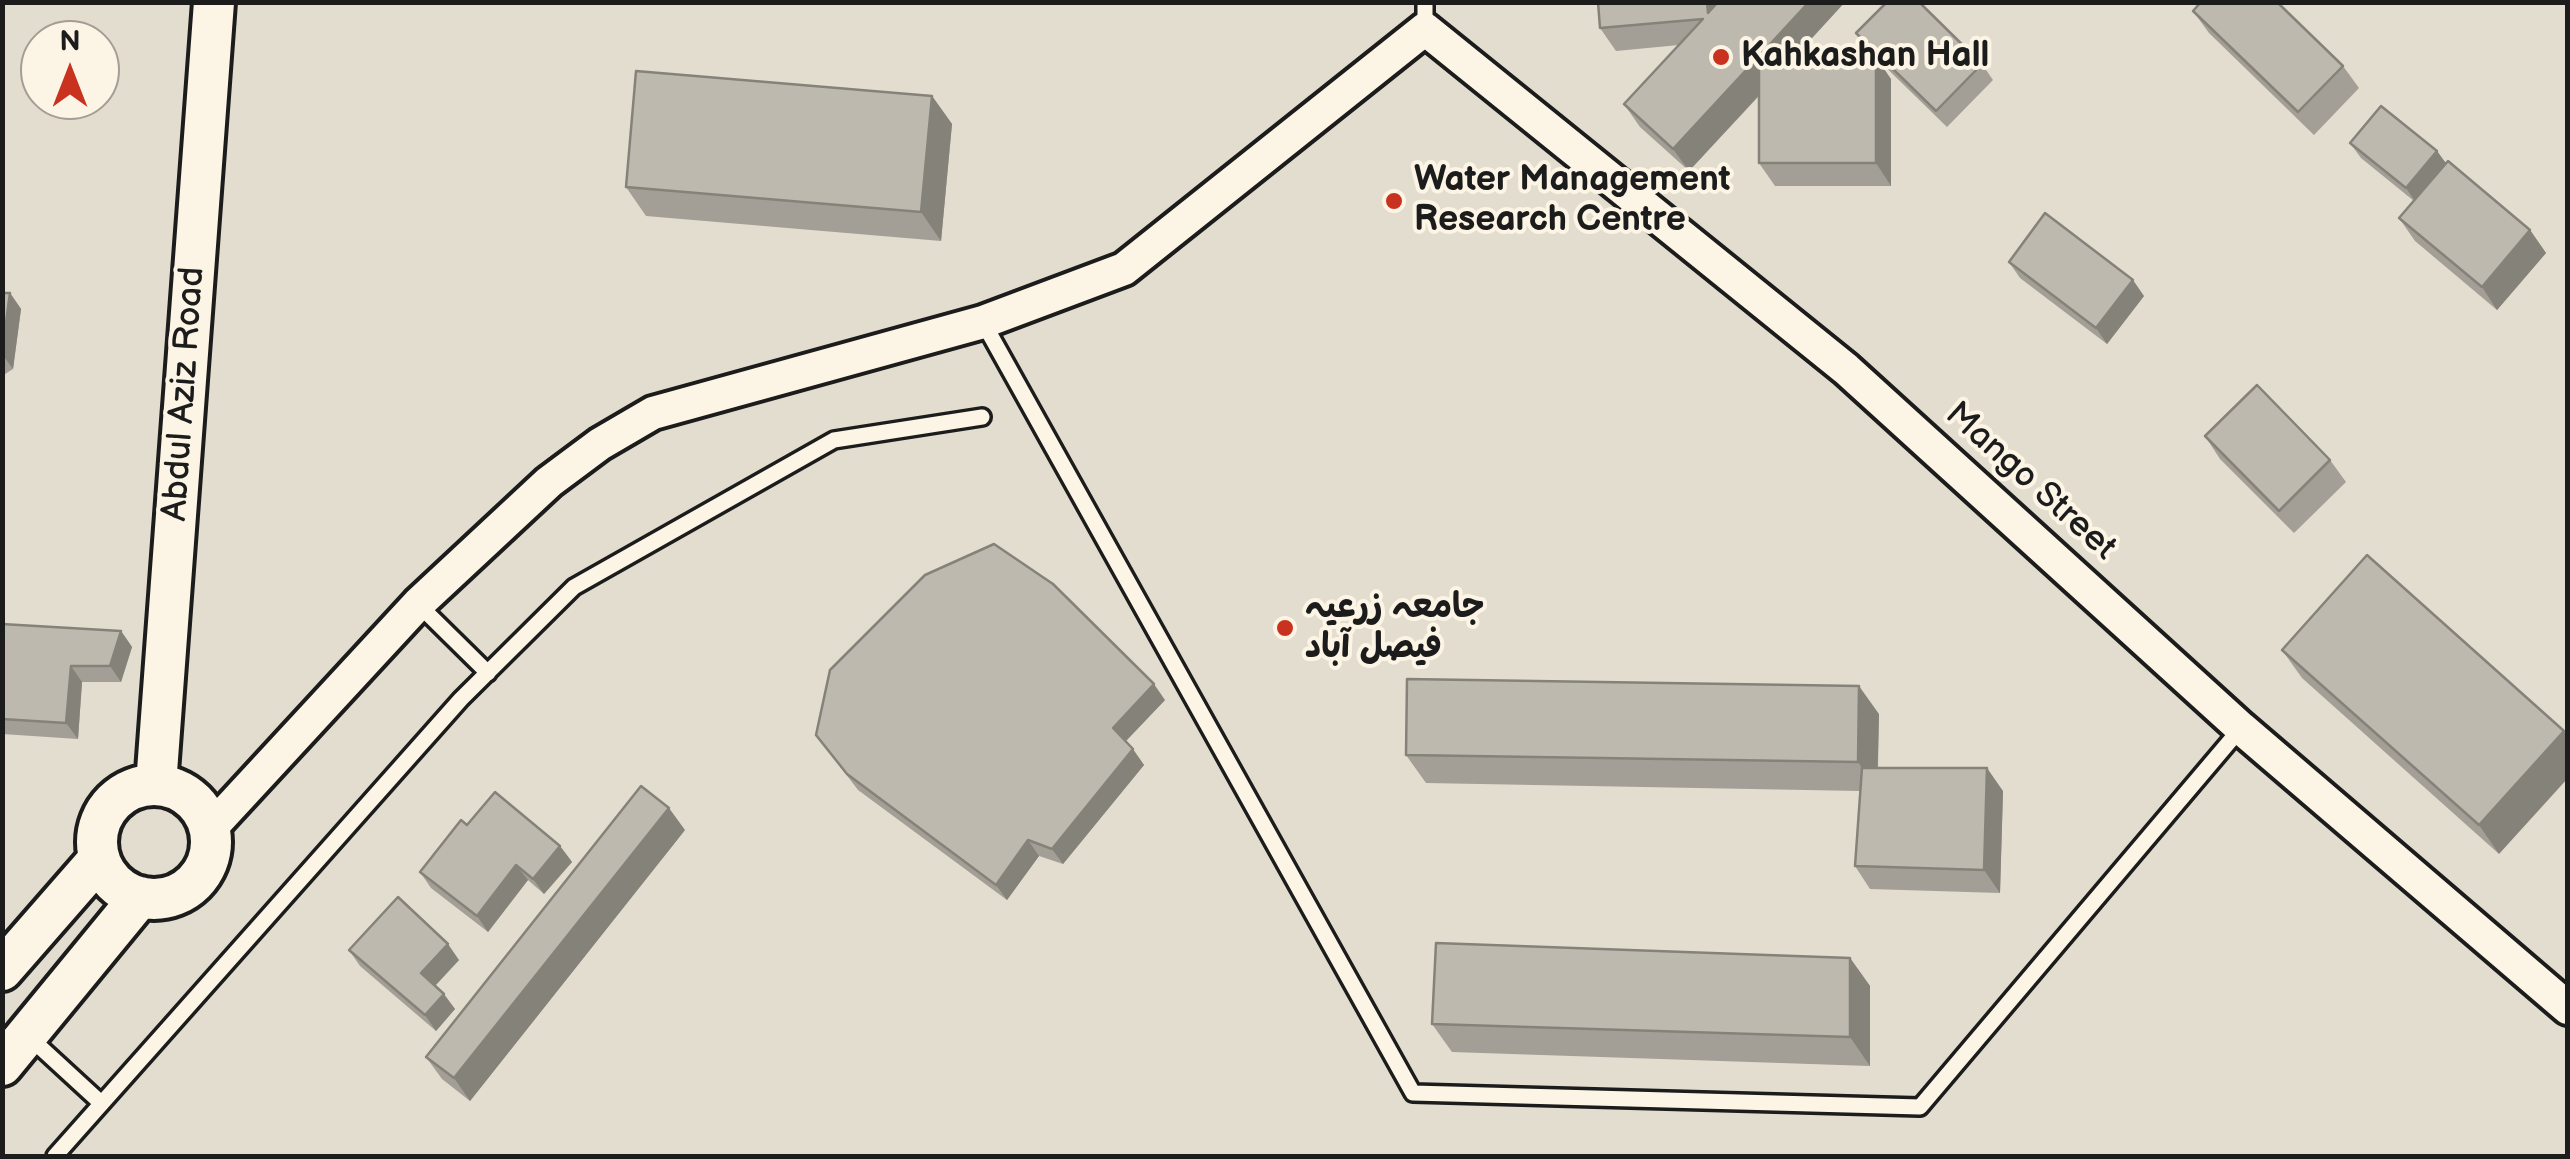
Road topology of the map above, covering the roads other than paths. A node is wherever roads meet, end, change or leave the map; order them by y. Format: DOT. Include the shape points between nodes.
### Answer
graph roads {
  1 [pos="214,2"];
  2 [pos="1425,16"];
  3 [pos="983,322"];
  4 [pos="982,417"];
  5 [pos="418,604"];
  6 [pos="488,672"];
  7 [pos="2241,728"];
  8 [pos="156,785"];
  9 [pos="210,829"];
  10 [pos="99,859"];
  11 [pos="140,897"];
  12 [pos="2,970"];
  13 [pos="2568,1008"];
  14 [pos="15,1050"];
  15 [pos="101,1103"];
  16 [pos="55,1156"];
  1 -- 8 [label="street, Abdul Aziz Road"];
  2 -- 3 [label="street" via="1124,269"];
  2 -- 7 [label="street, Mango Street" via="1846,369"];
  3 -- 5 [label="street" via="652,413 549,482"];
  3 -- 7 [label="lane" via="1412,1093 1920,1107"];
  4 -- 6 [label="lane" via="834,440 574,587"];
  5 -- 6 [label="lane"];
  5 -- 9 [label="street"];
  6 -- 15 [label="lane"];
  7 -- 13 [label="street, Mango Street"];
  8 -- 9 [label="street" via="190,797"];
  8 -- 10 [label="street" via="138,787 108,807 100,823"];
  9 -- 11 [label="street" via="211,848 194,882 178,894"];
  10 -- 11 [label="street" via="108,876"];
  10 -- 12 [label="street"];
  11 -- 14 [label="street"];
  14 -- 15 [label="lane"];
  15 -- 16 [label="lane"];
}
